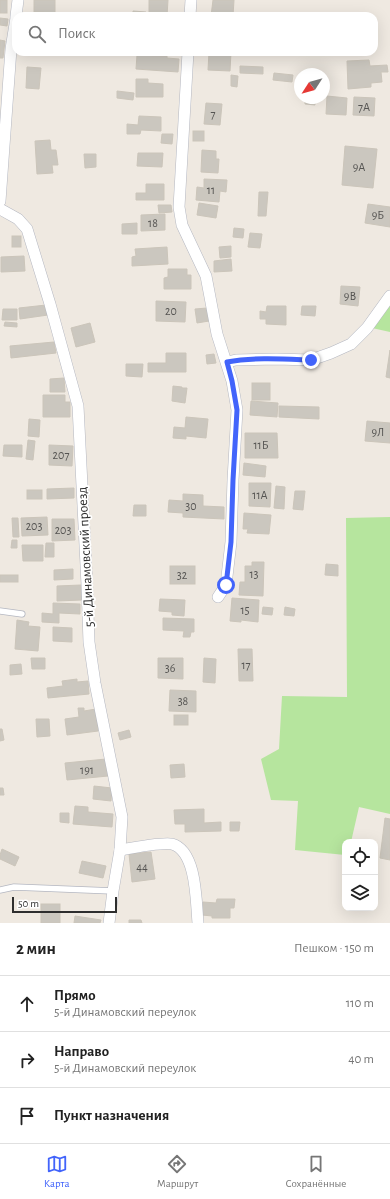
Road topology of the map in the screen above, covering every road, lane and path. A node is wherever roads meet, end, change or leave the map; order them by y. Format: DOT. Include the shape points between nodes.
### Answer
graph roads {
  1 [pos="18,0"];
  2 [pos="191,0"];
  3 [pos="17,12"];
  4 [pos="190,12"];
  5 [pos="12,43"];
  6 [pos="188,56"];
  7 [pos="0,201"];
  8 [pos="0,209"];
  9 [pos="390,296"];
  10 [pos="227,362"];
  11 [pos="218,597"];
  12 [pos="0,611"];
  13 [pos="22,614"];
  14 [pos="120,850"];
  15 [pos="0,890"];
  16 [pos="113,891"];
  17 [pos="110,923"];
  18 [pos="198,923"];
  1 -- 3 [label="street"];
  2 -- 4 [label="street"];
  5 -- 7 [label="street"];
  6 -- 10 [label="street" via="179,207 182,225 206,276 217,334"];
  8 -- 14 [label="street, 5-й Динамовский проезд" via="18,219 27,229 78,406 89,642 122,817"];
  9 -- 10 [label="street" via="367,328 351,344 331,353 311,360"];
  10 -- 11 [label="street" via="237,410 231,542 226,585"];
  12 -- 13 [label="lane"];
  14 -- 16 [label="street, 5-й Динамовский проезд"];
  14 -- 18 [label="street" via="171,844 180,848 193,873"];
  15 -- 16 [label="lane" via="14,888"];
  16 -- 17 [label="street, 5-й Динамовский проезд"];
}
